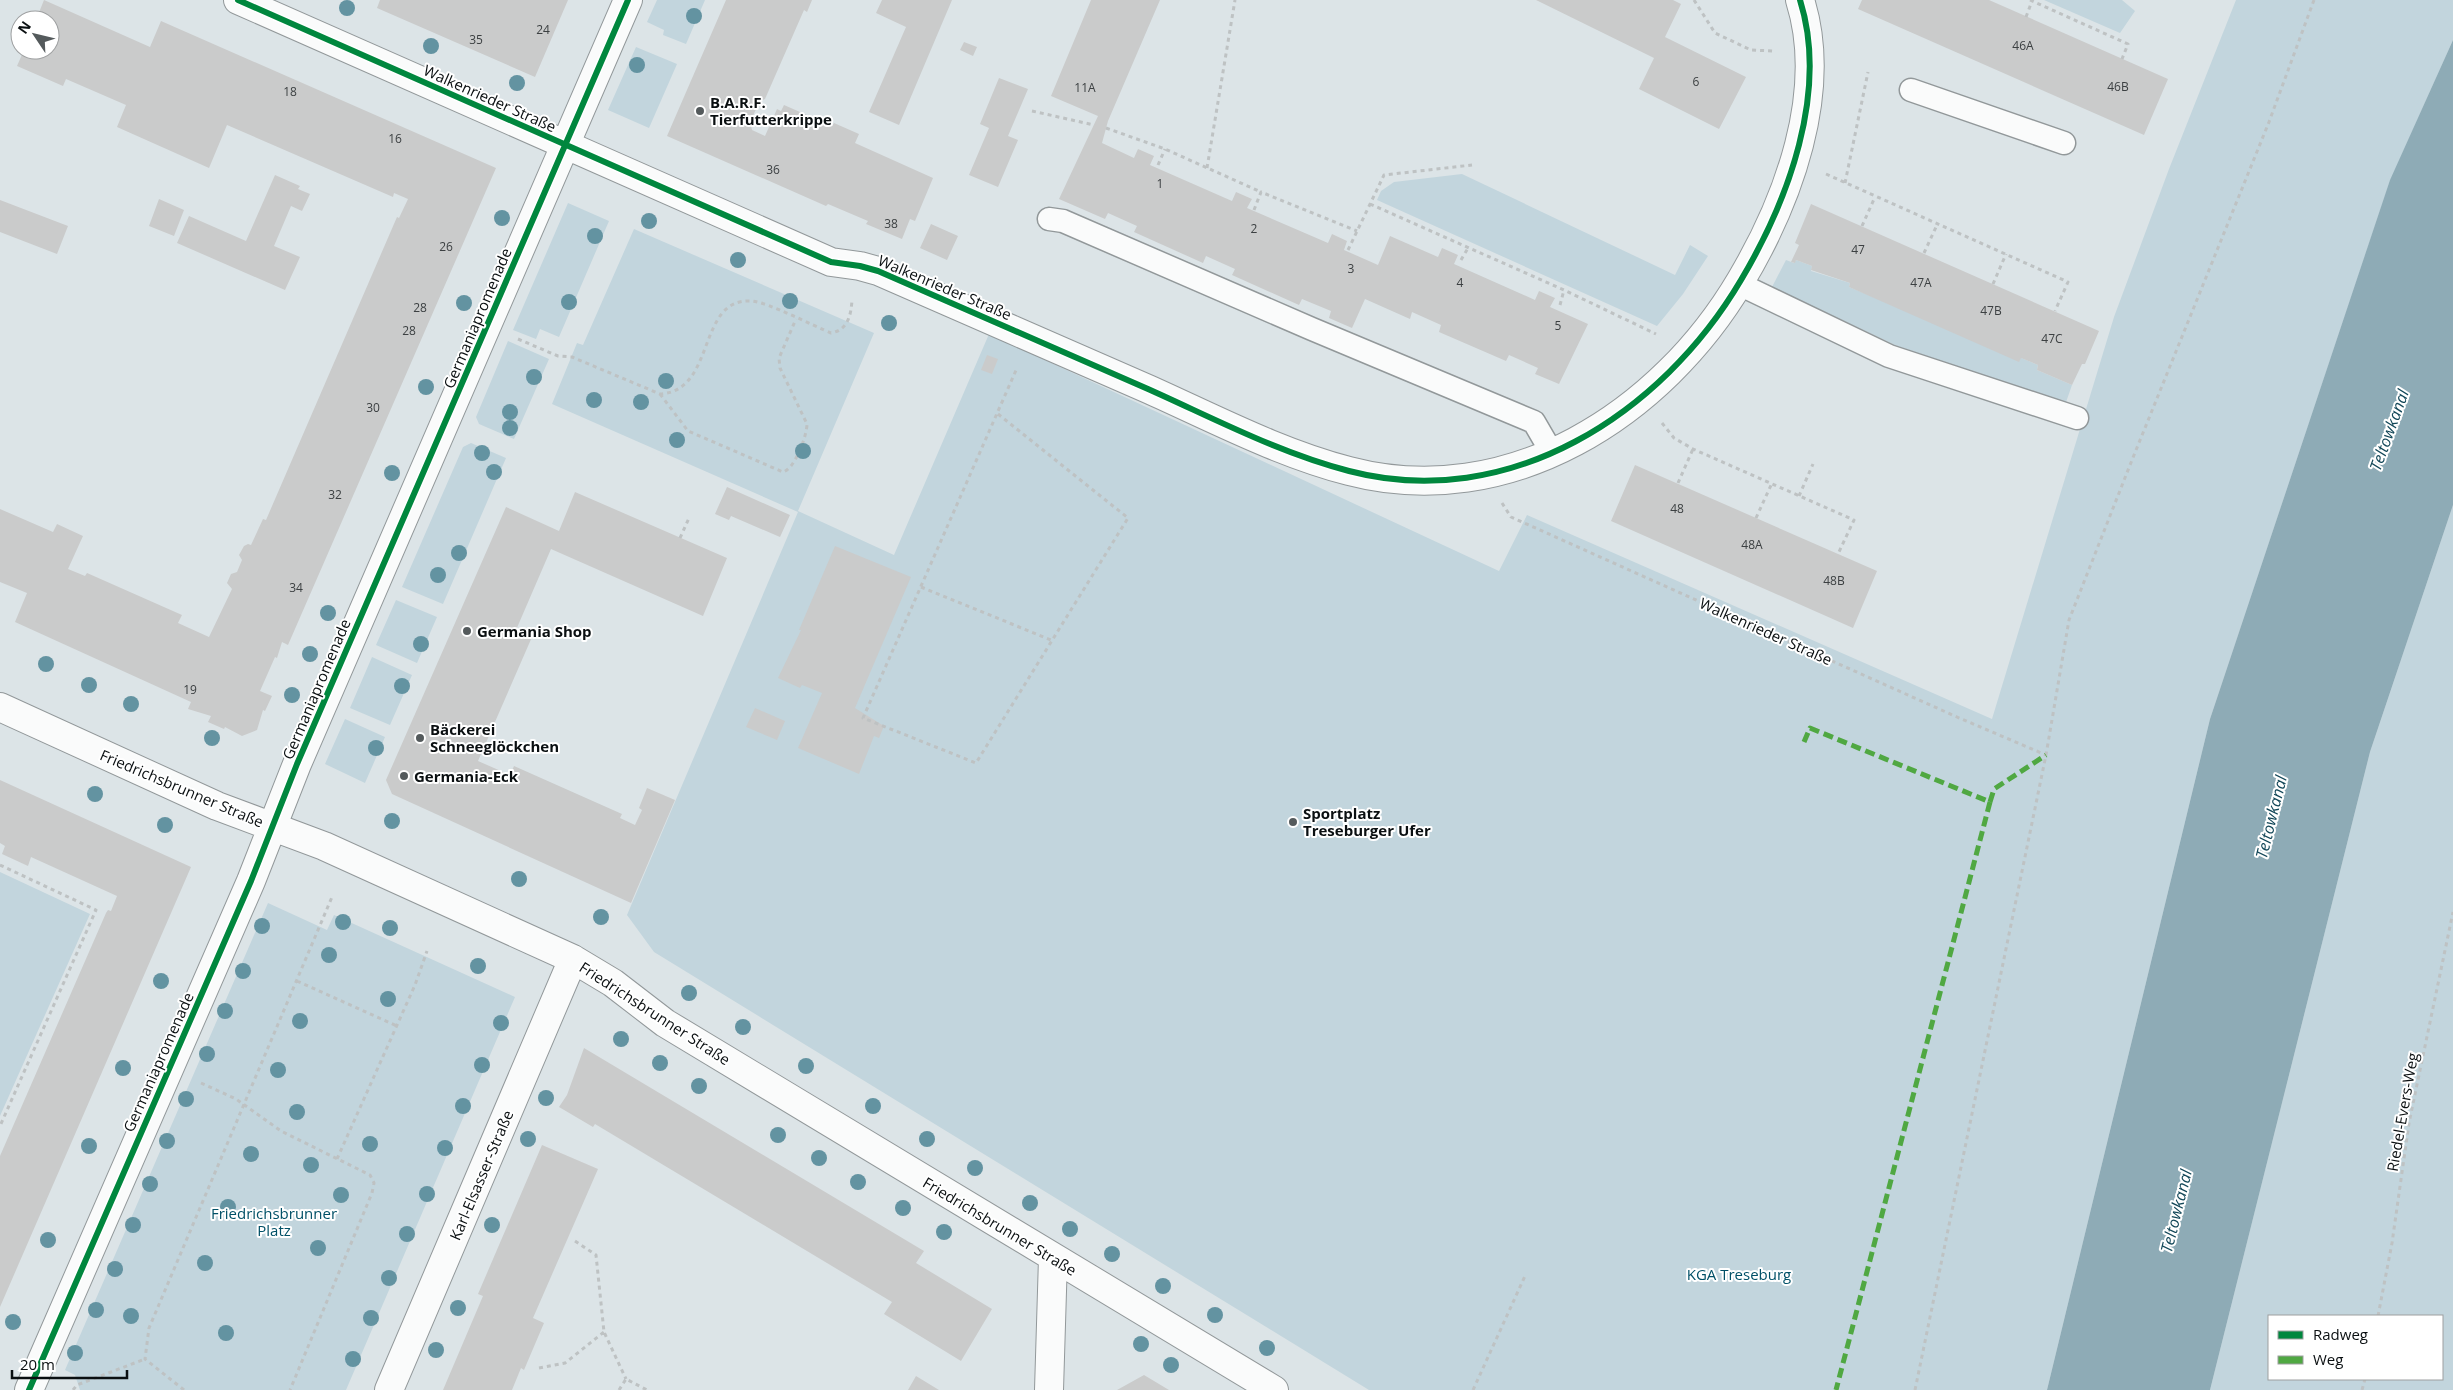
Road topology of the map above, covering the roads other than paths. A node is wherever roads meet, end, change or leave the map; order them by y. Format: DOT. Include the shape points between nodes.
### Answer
graph roads {
  1 [pos="238,0"];
  2 [pos="628,0"];
  3 [pos="1800,0"];
  4 [pos="1911,90"];
  5 [pos="2064,143"];
  6 [pos="565,145"];
  7 [pos="1049,219"];
  8 [pos="1739,284"];
  9 [pos="2077,418"];
  10 [pos="1552,453"];
  11 [pos="0,707"];
  12 [pos="272,826"];
  13 [pos="573,959"];
  14 [pos="1053,1258"];
  15 [pos="29,1390"];
  16 [pos="389,1390"];
  17 [pos="1049,1390"];
  18 [pos="1274,1390"];
  1 -- 6 [label="street, Walkenrieder Straße"];
  2 -- 6 [label="street, Germaniapromenade"];
  3 -- 8 [label="street, Walkenrieder Straße" via="1811,56 1805,112 1796,154 1770,225"];
  4 -- 5 [label="lane"];
  6 -- 10 [label="street, Walkenrieder Straße" via="831,262 878,271 1272,445 1352,472 1433,480 1489,474"];
  6 -- 12 [label="street, Germaniapromenade"];
  7 -- 10 [label="lane" via="1063,221 1534,422"];
  8 -- 9 [label="lane" via="1889,356"];
  8 -- 10 [label="street, Walkenrieder Straße" via="1690,351 1647,393 1584,439"];
  11 -- 12 [label="street, Friedrichsbrunner Straße" via="217,806"];
  12 -- 13 [label="street, Friedrichsbrunner Straße" via="333,850"];
  12 -- 15 [label="street, Germaniapromenade"];
  13 -- 14 [label="street, Friedrichsbrunner Straße" via="613,983 665,1023"];
  13 -- 16 [label="street, Karl-Elsasser-Straße"];
  14 -- 17 [label="street"];
  14 -- 18 [label="street, Friedrichsbrunner Straße"];
}
